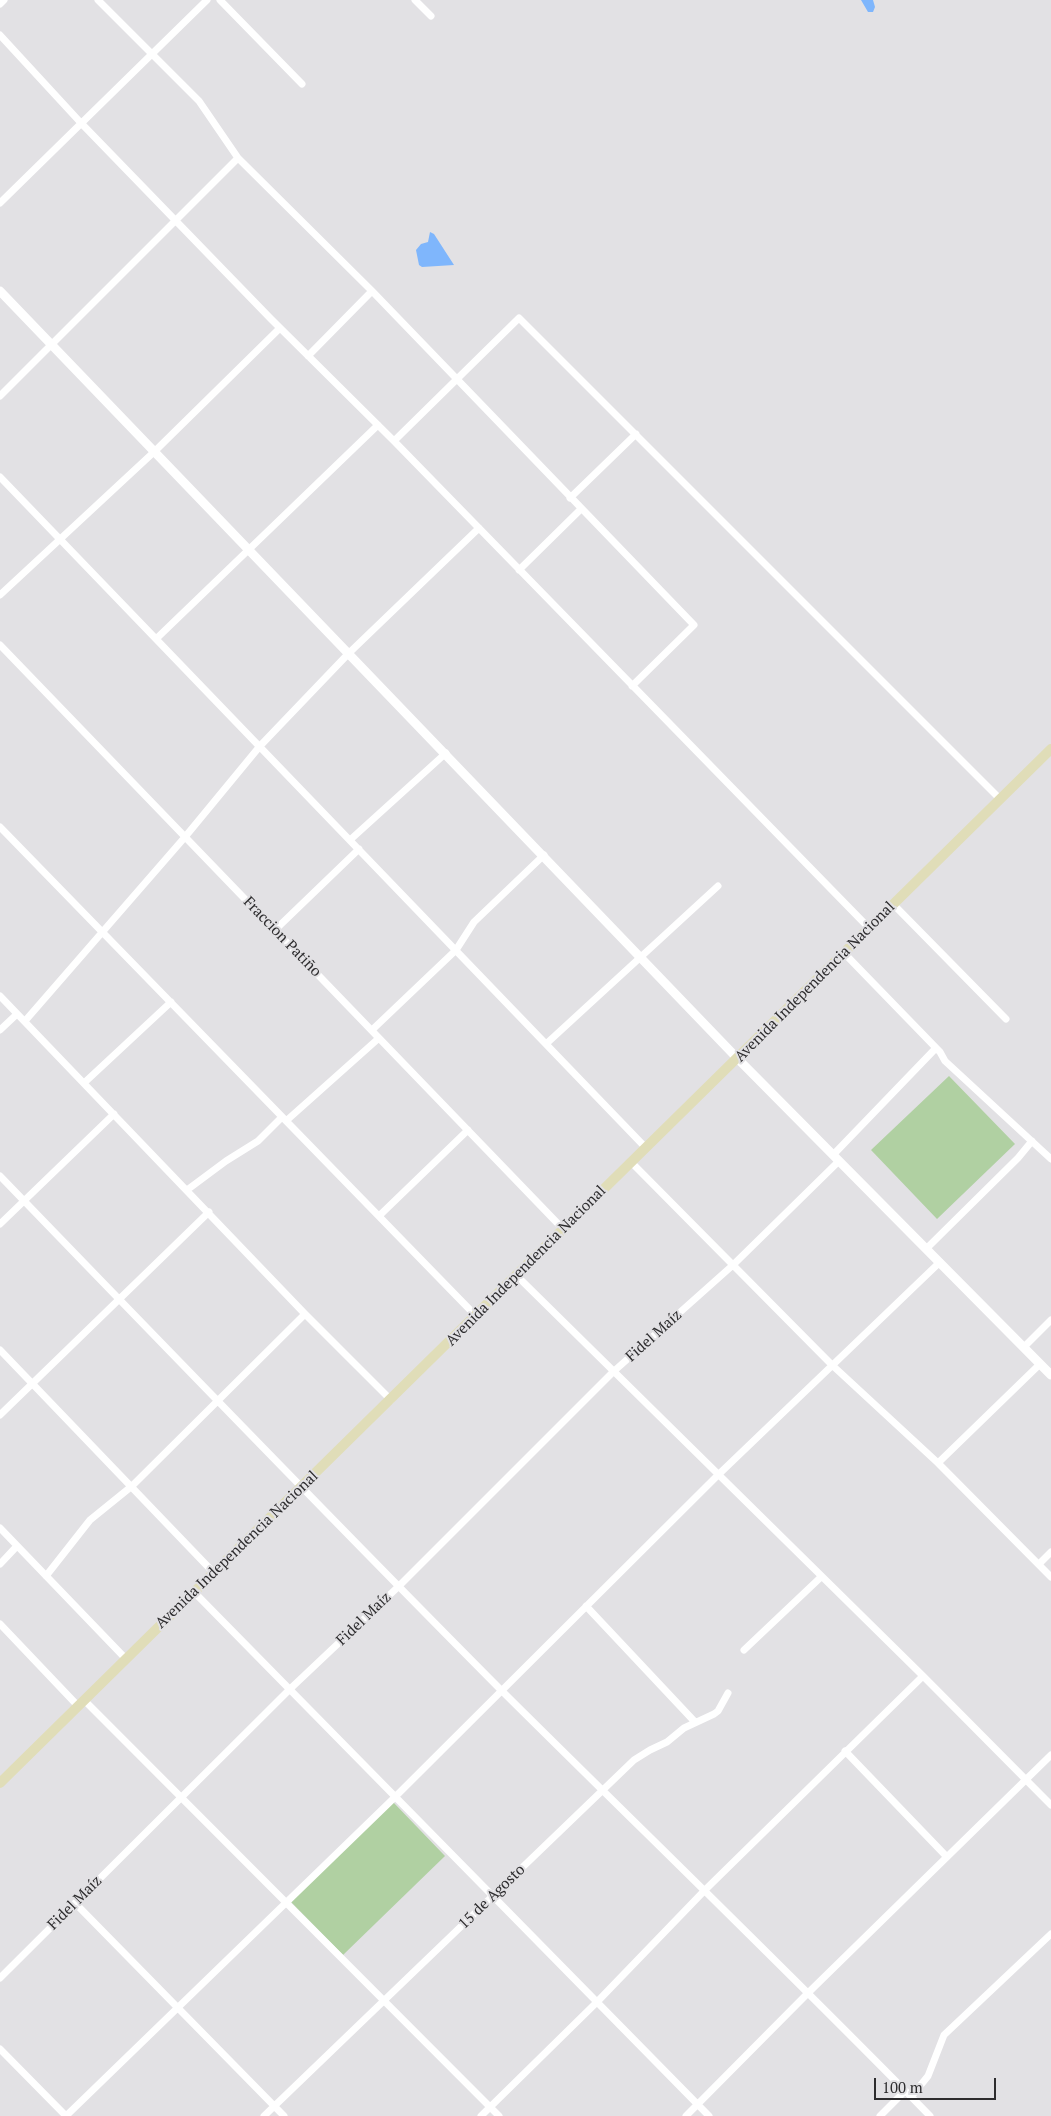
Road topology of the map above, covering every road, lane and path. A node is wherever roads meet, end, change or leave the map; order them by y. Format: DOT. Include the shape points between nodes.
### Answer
graph roads {
  1 [pos="4,0"];
  2 [pos="98,0"];
  3 [pos="207,0"];
  4 [pos="220,0"];
  5 [pos="415,0"];
  6 [pos="0,4"];
  7 [pos="430,16"];
  8 [pos="0,35"];
  9 [pos="152,54"];
  10 [pos="302,84"];
  11 [pos="82,123"];
  12 [pos="238,158"];
  13 [pos="0,203"];
  14 [pos="175,220"];
  15 [pos="0,291"];
  16 [pos="372,291"];
  17 [pos="280,328"];
  18 [pos="51,344"];
  19 [pos="308,356"];
  20 [pos="456,380"];
  21 [pos="0,396"];
  22 [pos="378,425"];
  23 [pos="636,434"];
  24 [pos="394,441"];
  25 [pos="155,451"];
  26 [pos="0,477"];
  27 [pos="570,498"];
  28 [pos="581,508"];
  29 [pos="478,528"];
  30 [pos="59,540"];
  31 [pos="249,548"];
  32 [pos="519,570"];
  33 [pos="0,595"];
  34 [pos="156,639"];
  35 [pos="0,645"];
  36 [pos="349,653"];
  37 [pos="632,686"];
  38 [pos="260,746"];
  39 [pos="1051,749"];
  40 [pos="446,753"];
  41 [pos="1000,799"];
  42 [pos="0,827"];
  43 [pos="185,837"];
  44 [pos="350,840"];
  45 [pos="359,849"];
  46 [pos="544,855"];
  47 [pos="718,886"];
  48 [pos="893,904"];
  49 [pos="869,928"];
  50 [pos="275,930"];
  51 [pos="102,931"];
  52 [pos="456,950"];
  53 [pos="844,953"];
  54 [pos="641,957"];
  55 [pos="0,996"];
  56 [pos="171,1002"];
  57 [pos="17,1014"];
  58 [pos="1006,1020"];
  59 [pos="25,1021"];
  60 [pos="0,1030"];
  61 [pos="372,1030"];
  62 [pos="379,1038"];
  63 [pos="546,1044"];
  64 [pos="936,1048"];
  65 [pos="737,1058"];
  66 [pos="84,1083"];
  67 [pos="114,1114"];
  68 [pos="284,1119"];
  69 [pos="468,1130"];
  70 [pos="1032,1140"];
  71 [pos="646,1148"];
  72 [pos="836,1158"];
  73 [pos="1051,1159"];
  74 [pos="632,1163"];
  75 [pos="0,1176"];
  76 [pos="187,1190"];
  77 [pos="23,1201"];
  78 [pos="209,1212"];
  79 [pos="379,1216"];
  80 [pos="0,1224"];
  81 [pos="564,1230"];
  82 [pos="926,1249"];
  83 [pos="940,1262"];
  84 [pos="733,1265"];
  85 [pos="517,1276"];
  86 [pos="119,1299"];
  87 [pos="305,1314"];
  88 [pos="476,1316"];
  89 [pos="1051,1320"];
  90 [pos="1024,1347"];
  91 [pos="0,1350"];
  92 [pos="1040,1364"];
  93 [pos="832,1365"];
  94 [pos="613,1372"];
  95 [pos="1051,1374"];
  96 [pos="32,1383"];
  97 [pos="391,1400"];
  98 [pos="216,1401"];
  99 [pos="0,1415"];
  100 [pos="938,1463"];
  101 [pos="718,1475"];
  102 [pos="132,1486"];
  103 [pos="301,1487"];
  104 [pos="0,1528"];
  105 [pos="17,1546"];
  106 [pos="1051,1552"];
  107 [pos="0,1564"];
  108 [pos="1039,1564"];
  109 [pos="214,1573"];
  110 [pos="46,1576"];
  111 [pos="821,1577"];
  112 [pos="1051,1577"];
  113 [pos="399,1586"];
  114 [pos="194,1592"];
  115 [pos="586,1606"];
  116 [pos="0,1624"];
  117 [pos="744,1650"];
  118 [pos="126,1659"];
  119 [pos="923,1676"];
  120 [pos="290,1689"];
  121 [pos="502,1690"];
  122 [pos="728,1693"];
  123 [pos="81,1703"];
  124 [pos="695,1722"];
  125 [pos="845,1751"];
  126 [pos="1051,1755"];
  127 [pos="1026,1780"];
  128 [pos="0,1783"];
  129 [pos="604,1790"];
  130 [pos="182,1798"];
  131 [pos="394,1798"];
  132 [pos="1051,1805"];
  133 [pos="947,1857"];
  134 [pos="705,1890"];
  135 [pos="492,1897"];
  136 [pos="285,1901"];
  137 [pos="75,1904"];
  138 [pos="1051,1934"];
  139 [pos="0,1978"];
  140 [pos="809,1992"];
  141 [pos="385,2002"];
  142 [pos="597,2002"];
  143 [pos="177,2007"];
  144 [pos="0,2050"];
  145 [pos="905,2090"];
  146 [pos="911,2096"];
  147 [pos="698,2104"];
  148 [pos="275,2106"];
  149 [pos="490,2107"];
  150 [pos="66,2116"];
  151 [pos="264,2116"];
  152 [pos="284,2116"];
  153 [pos="481,2116"];
  154 [pos="499,2116"];
  155 [pos="686,2116"];
  156 [pos="709,2116"];
  157 [pos="880,2116"];
  158 [pos="930,2116"];
  1 -- 6 [label="street"];
  2 -- 9 [label="street"];
  3 -- 9 [label="street"];
  4 -- 10 [label="street"];
  5 -- 7 [label="street"];
  8 -- 11 [label="street"];
  9 -- 11 [label="street"];
  9 -- 12 [label="street" via="200,101"];
  11 -- 13 [label="street"];
  11 -- 14 [label="street"];
  12 -- 14 [label="street"];
  12 -- 16 [label="street"];
  14 -- 17 [label="street"];
  14 -- 18 [label="street"];
  15 -- 18 [label="street"];
  16 -- 19 [label="street"];
  16 -- 20 [label="street"];
  17 -- 19 [label="street"];
  17 -- 25 [label="street"];
  18 -- 21 [label="street"];
  18 -- 25 [label="street"];
  19 -- 22 [label="street"];
  20 -- 23 [label="street" via="520,318"];
  20 -- 24 [label="street"];
  20 -- 27 [label="street"];
  22 -- 24 [label="street"];
  22 -- 31 [label="street"];
  23 -- 27 [label="street"];
  23 -- 41 [label="street"];
  24 -- 29 [label="street"];
  25 -- 30 [label="street"];
  25 -- 31 [label="street"];
  26 -- 30 [label="street"];
  27 -- 28 [label="street"];
  28 -- 32 [label="street"];
  28 -- 37 [label="street" via="694,625"];
  29 -- 32 [label="street"];
  29 -- 36 [label="street"];
  30 -- 33 [label="street"];
  30 -- 34 [label="street"];
  31 -- 34 [label="street"];
  31 -- 36 [label="street"];
  32 -- 37 [label="street"];
  34 -- 38 [label="street"];
  35 -- 43 [label="street, Fraccion Patiño"];
  36 -- 38 [label="street"];
  36 -- 40 [label="street"];
  37 -- 49 [label="street"];
  38 -- 43 [label="street"];
  38 -- 44 [label="street"];
  39 -- 41 [label="main road, Avenida Independencia Nacional"];
  40 -- 44 [label="street"];
  40 -- 46 [label="street"];
  41 -- 48 [label="main road, Avenida Independencia Nacional"];
  42 -- 51 [label="street"];
  43 -- 50 [label="street, Fraccion Patiño"];
  43 -- 51 [label="street"];
  44 -- 45 [label="street"];
  45 -- 50 [label="street"];
  45 -- 52 [label="street"];
  46 -- 52 [label="street" via="474,922"];
  46 -- 54 [label="street"];
  47 -- 54 [label="street"];
  48 -- 49 [label="main road, Avenida Independencia Nacional"];
  48 -- 58 [label="street"];
  49 -- 53 [label="main road, Avenida Independencia Nacional"];
  50 -- 61 [label="street, Fraccion Patiño"];
  51 -- 56 [label="street"];
  51 -- 59 [label="street"];
  52 -- 61 [label="street"];
  52 -- 63 [label="street"];
  53 -- 64 [label="street"];
  53 -- 65 [label="main road, Avenida Independencia Nacional"];
  54 -- 63 [label="street"];
  54 -- 65 [label="street"];
  55 -- 57 [label="street"];
  56 -- 66 [label="street"];
  56 -- 68 [label="street"];
  57 -- 59 [label="street"];
  57 -- 60 [label="street"];
  59 -- 66 [label="street"];
  61 -- 62 [label="street, Fraccion Patiño"];
  62 -- 68 [label="street"];
  62 -- 69 [label="street, Fraccion Patiño"];
  63 -- 71 [label="street"];
  64 -- 70 [label="street" via="945,1061"];
  64 -- 72 [label="street, Fidel Maíz"];
  65 -- 71 [label="main road, Avenida Independencia Nacional"];
  65 -- 72 [label="street"];
  66 -- 67 [label="street"];
  67 -- 76 [label="street"];
  67 -- 77 [label="street"];
  68 -- 76 [label="street"];
  68 -- 79 [label="street"];
  69 -- 79 [label="street"];
  69 -- 81 [label="street, Fraccion Patiño"];
  70 -- 73 [label="street"];
  70 -- 82 [label="street" via="1018,1158"];
  71 -- 74 [label="main road, Avenida Independencia Nacional"];
  72 -- 82 [label="street"];
  72 -- 84 [label="street, Fidel Maíz"];
  74 -- 81 [label="main road, Avenida Independencia Nacional"];
  74 -- 84 [label="street"];
  75 -- 77 [label="street"];
  76 -- 78 [label="street"];
  77 -- 80 [label="street"];
  77 -- 86 [label="street"];
  78 -- 86 [label="street"];
  78 -- 87 [label="street"];
  79 -- 88 [label="street"];
  81 -- 85 [label="main road, Avenida Independencia Nacional"];
  82 -- 83 [label="street"];
  83 -- 90 [label="street"];
  83 -- 93 [label="street"];
  84 -- 93 [label="street"];
  84 -- 94 [label="street, Fidel Maíz"];
  85 -- 88 [label="main road, Avenida Independencia Nacional"];
  85 -- 94 [label="street"];
  86 -- 96 [label="street"];
  86 -- 98 [label="street"];
  87 -- 97 [label="street"];
  87 -- 98 [label="street"];
  88 -- 97 [label="main road, Avenida Independencia Nacional"];
  89 -- 90 [label="street"];
  90 -- 92 [label="street"];
  91 -- 96 [label="street"];
  92 -- 95 [label="street"];
  92 -- 100 [label="street"];
  93 -- 100 [label="street"];
  93 -- 101 [label="street"];
  94 -- 101 [label="street"];
  94 -- 113 [label="street, Fidel Maíz"];
  96 -- 99 [label="street"];
  96 -- 102 [label="street"];
  97 -- 103 [label="main road, Avenida Independencia Nacional"];
  98 -- 102 [label="street"];
  98 -- 103 [label="street"];
  100 -- 108 [label="street"];
  101 -- 111 [label="street"];
  101 -- 115 [label="street"];
  102 -- 109 [label="street"];
  102 -- 110 [label="street" via="90,1520"];
  103 -- 109 [label="main road, Avenida Independencia Nacional"];
  103 -- 113 [label="street"];
  104 -- 105 [label="street"];
  105 -- 107 [label="street"];
  105 -- 110 [label="street"];
  106 -- 108 [label="street"];
  108 -- 112 [label="street"];
  109 -- 114 [label="main road, Avenida Independencia Nacional"];
  110 -- 118 [label="street"];
  111 -- 117 [label="street"];
  111 -- 119 [label="street"];
  113 -- 120 [label="street, Fidel Maíz"];
  113 -- 121 [label="street"];
  114 -- 118 [label="main road, Avenida Independencia Nacional"];
  114 -- 120 [label="street"];
  115 -- 121 [label="street"];
  115 -- 124 [label="street"];
  116 -- 123 [label="street"];
  118 -- 123 [label="main road, Avenida Independencia Nacional"];
  119 -- 125 [label="street"];
  119 -- 127 [label="street"];
  120 -- 130 [label="street, Fidel Maíz"];
  120 -- 131 [label="street"];
  121 -- 129 [label="street"];
  121 -- 131 [label="street"];
  122 -- 124 [label="street, 15 de Agosto" via="718,1711"];
  123 -- 128 [label="main road, Avenida Independencia Nacional"];
  123 -- 130 [label="street"];
  124 -- 129 [label="street, 15 de Agosto" via="634,1760"];
  125 -- 133 [label="street"];
  125 -- 134 [label="street"];
  126 -- 127 [label="street"];
  127 -- 132 [label="street"];
  127 -- 133 [label="street"];
  129 -- 134 [label="street"];
  129 -- 135 [label="street, 15 de Agosto"];
  130 -- 136 [label="street"];
  130 -- 137 [label="street, Fidel Maíz"];
  131 -- 135 [label="street"];
  131 -- 136 [label="street"];
  133 -- 140 [label="street"];
  134 -- 140 [label="street"];
  134 -- 142 [label="street"];
  135 -- 141 [label="street, 15 de Agosto"];
  135 -- 142 [label="street"];
  136 -- 141 [label="street"];
  136 -- 143 [label="street"];
  137 -- 139 [label="street, Fidel Maíz"];
  137 -- 143 [label="street"];
  138 -- 146 [label="street" via="944,2035 928,2076"];
  140 -- 145 [label="street"];
  140 -- 147 [label="street"];
  141 -- 148 [label="street, 15 de Agosto"];
  141 -- 149 [label="street"];
  142 -- 147 [label="street"];
  142 -- 149 [label="street"];
  143 -- 148 [label="street"];
  143 -- 150 [label="street"];
  144 -- 150 [label="street"];
  145 -- 146 [label="street"];
  145 -- 157 [label="street"];
  146 -- 158 [label="street"];
  147 -- 155 [label="street"];
  147 -- 156 [label="street"];
  148 -- 151 [label="street, 15 de Agosto"];
  148 -- 152 [label="street"];
  149 -- 153 [label="street"];
  149 -- 154 [label="street"];
}
